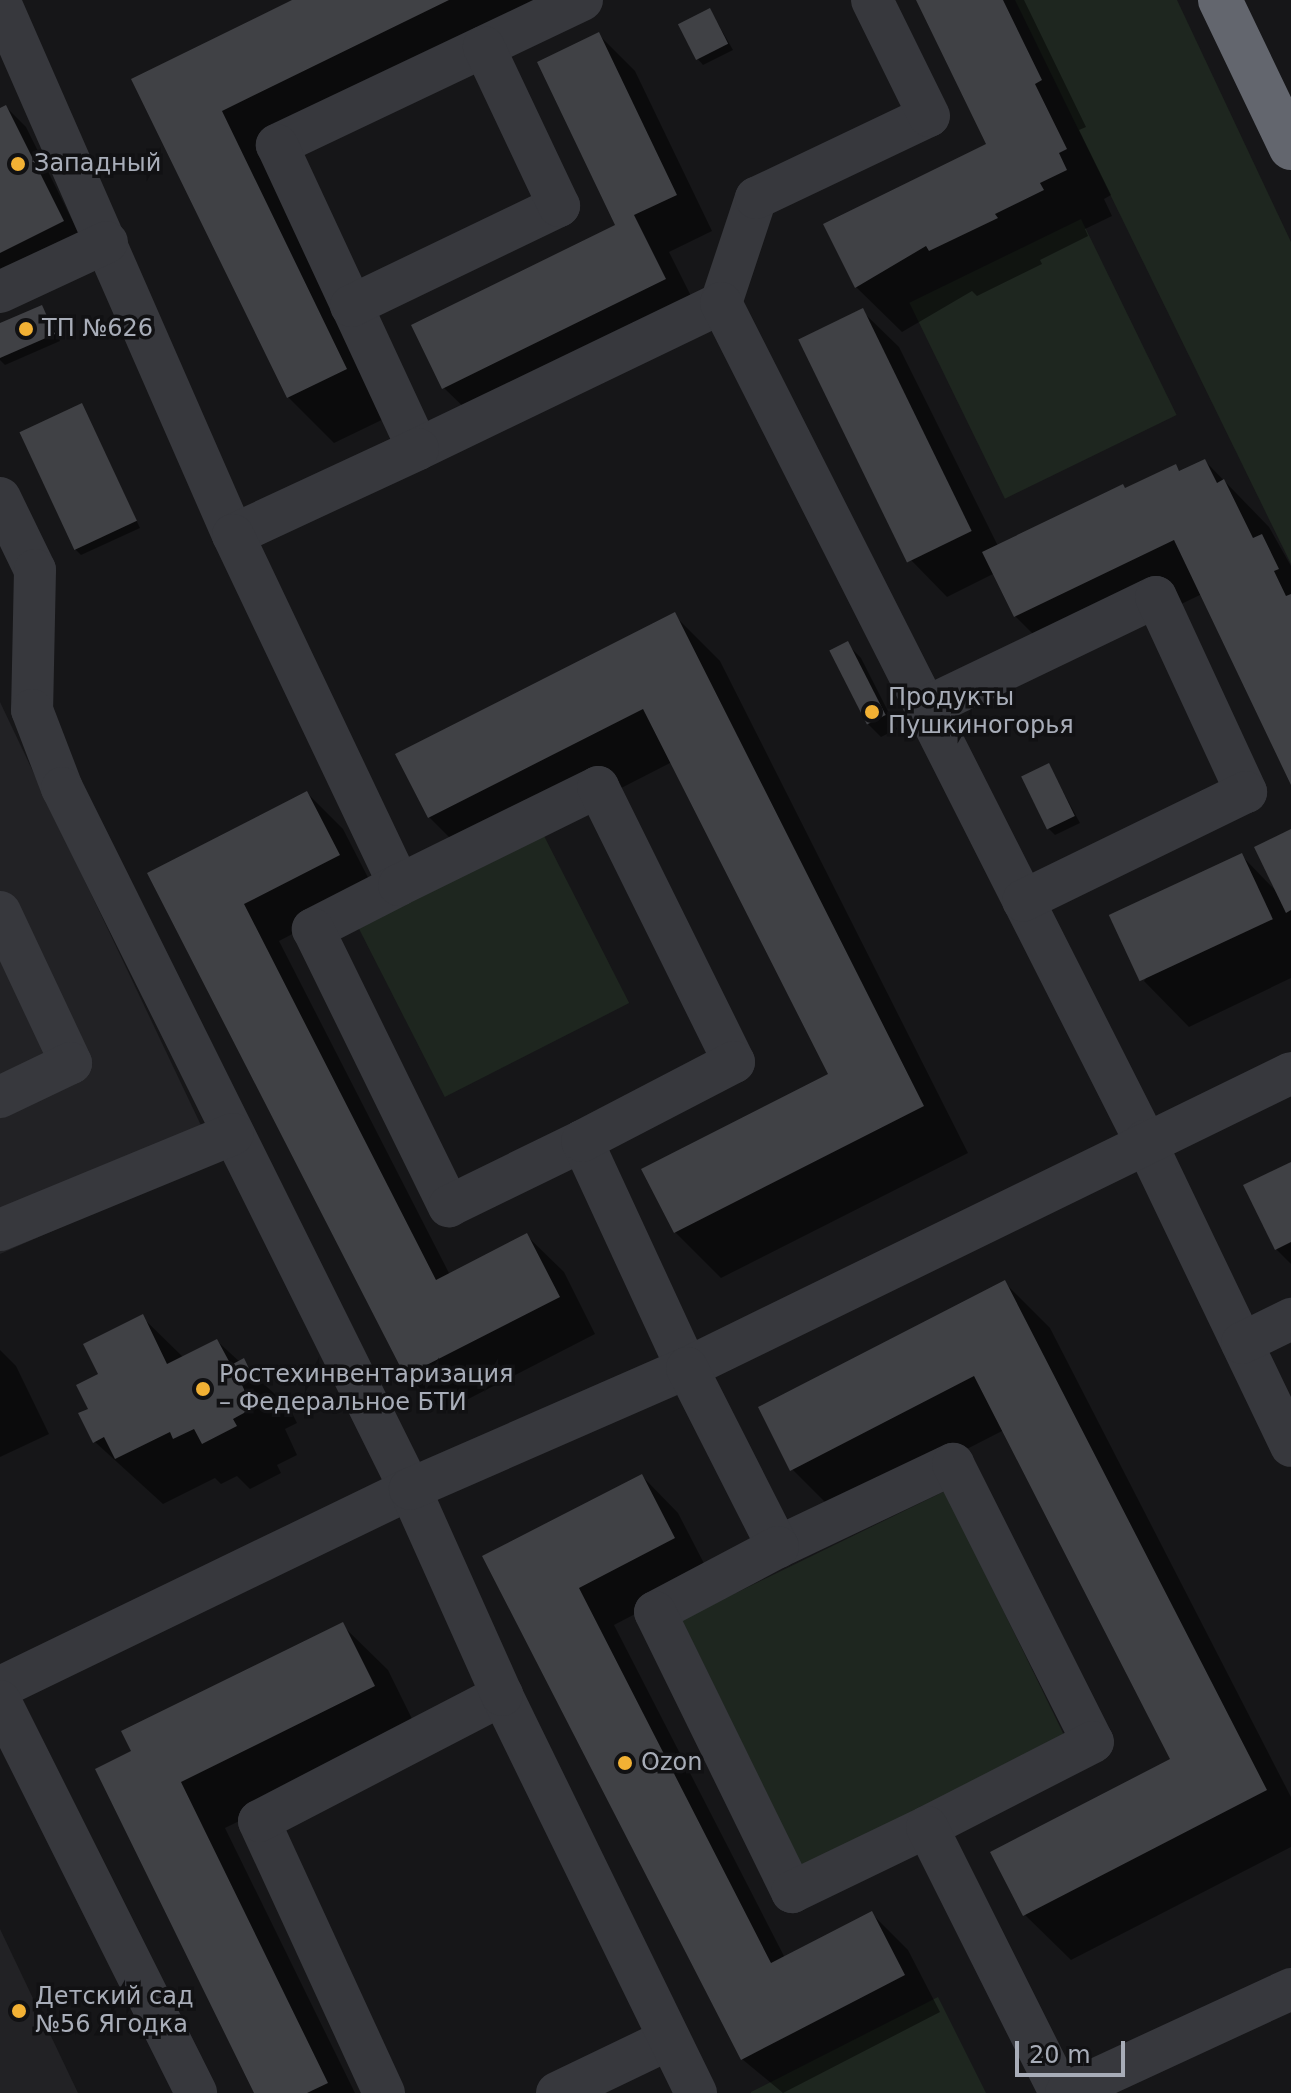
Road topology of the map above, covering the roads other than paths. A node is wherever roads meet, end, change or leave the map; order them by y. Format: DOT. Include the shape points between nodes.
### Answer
graph roads {
  1 [pos="582,0"];
  2 [pos="872,0"];
  3 [pos="1220,0"];
  4 [pos="0,2"];
  5 [pos="484,47"];
  6 [pos="1279,95"];
  7 [pos="1291,148"];
  8 [pos="107,242"];
  9 [pos="0,292"];
  10 [pos="721,303"];
  11 [pos="351,306"];
  12 [pos="418,449"];
  13 [pos="0,498"];
  14 [pos="233,535"];
  15 [pos="925,708"];
  16 [pos="399,885"];
  17 [pos="1023,901"];
  18 [pos="0,912"];
  19 [pos="1291,1073"];
  20 [pos="0,1097"];
  21 [pos="233,1134"];
  22 [pos="582,1141"];
  23 [pos="1145,1141"];
  24 [pos="0,1230"];
  25 [pos="1291,1319"];
  26 [pos="1242,1343"];
  27 [pos="687,1368"];
  28 [pos="1291,1446"];
  29 [pos="410,1489"];
  30 [pos="778,1547"];
  31 [pos="0,1687"];
  32 [pos="502,1695"];
  33 [pos="0,1701"];
  34 [pos="927,1827"];
  35 [pos="1291,1989"];
  36 [pos="669,2039"];
  37 [pos="196,2093"];
  38 [pos="384,2093"];
  39 [pos="557,2093"];
  40 [pos="696,2093"];
  41 [pos="1060,2093"];
  42 [pos="1066,2093"];
  1 -- 5 [label="lane"];
  2 -- 10 [label="lane" via="929,116 756,198"];
  3 -- 6 [label="highway"];
  4 -- 8 [label="lane"];
  5 -- 11 [label="lane" via="277,145"];
  5 -- 11 [label="lane" via="559,206"];
  6 -- 7 [label="highway"];
  8 -- 9 [label="lane"];
  8 -- 14 [label="lane"];
  10 -- 12 [label="lane"];
  10 -- 15 [label="lane"];
  11 -- 12 [label="lane"];
  12 -- 14 [label="lane"];
  13 -- 21 [label="lane" via="35,570 32,710 62,788"];
  14 -- 16 [label="lane"];
  15 -- 17 [label="lane"];
  15 -- 17 [label="lane" via="1156,597 1246,792"];
  16 -- 22 [label="lane" via="313,929 449,1206"];
  16 -- 22 [label="lane" via="598,787 734,1062"];
  17 -- 23 [label="lane"];
  18 -- 20 [label="lane" via="71,1063"];
  19 -- 23 [label="lane"];
  21 -- 24 [label="lane"];
  21 -- 29 [label="lane"];
  22 -- 27 [label="lane"];
  23 -- 26 [label="lane"];
  23 -- 27 [label="lane"];
  25 -- 26 [label="lane"];
  26 -- 28 [label="lane"];
  27 -- 29 [label="lane"];
  27 -- 30 [label="lane"];
  29 -- 31 [label="lane"];
  29 -- 32 [label="lane"];
  30 -- 34 [label="lane" via="655,1612 792,1892"];
  30 -- 34 [label="lane" via="953,1464 1093,1742"];
  32 -- 36 [label="lane"];
  32 -- 38 [label="lane" via="259,1821"];
  33 -- 37 [label="lane"];
  34 -- 41 [label="lane"];
  35 -- 42 [label="lane"];
  36 -- 39 [label="lane"];
  36 -- 40 [label="lane"];
}
